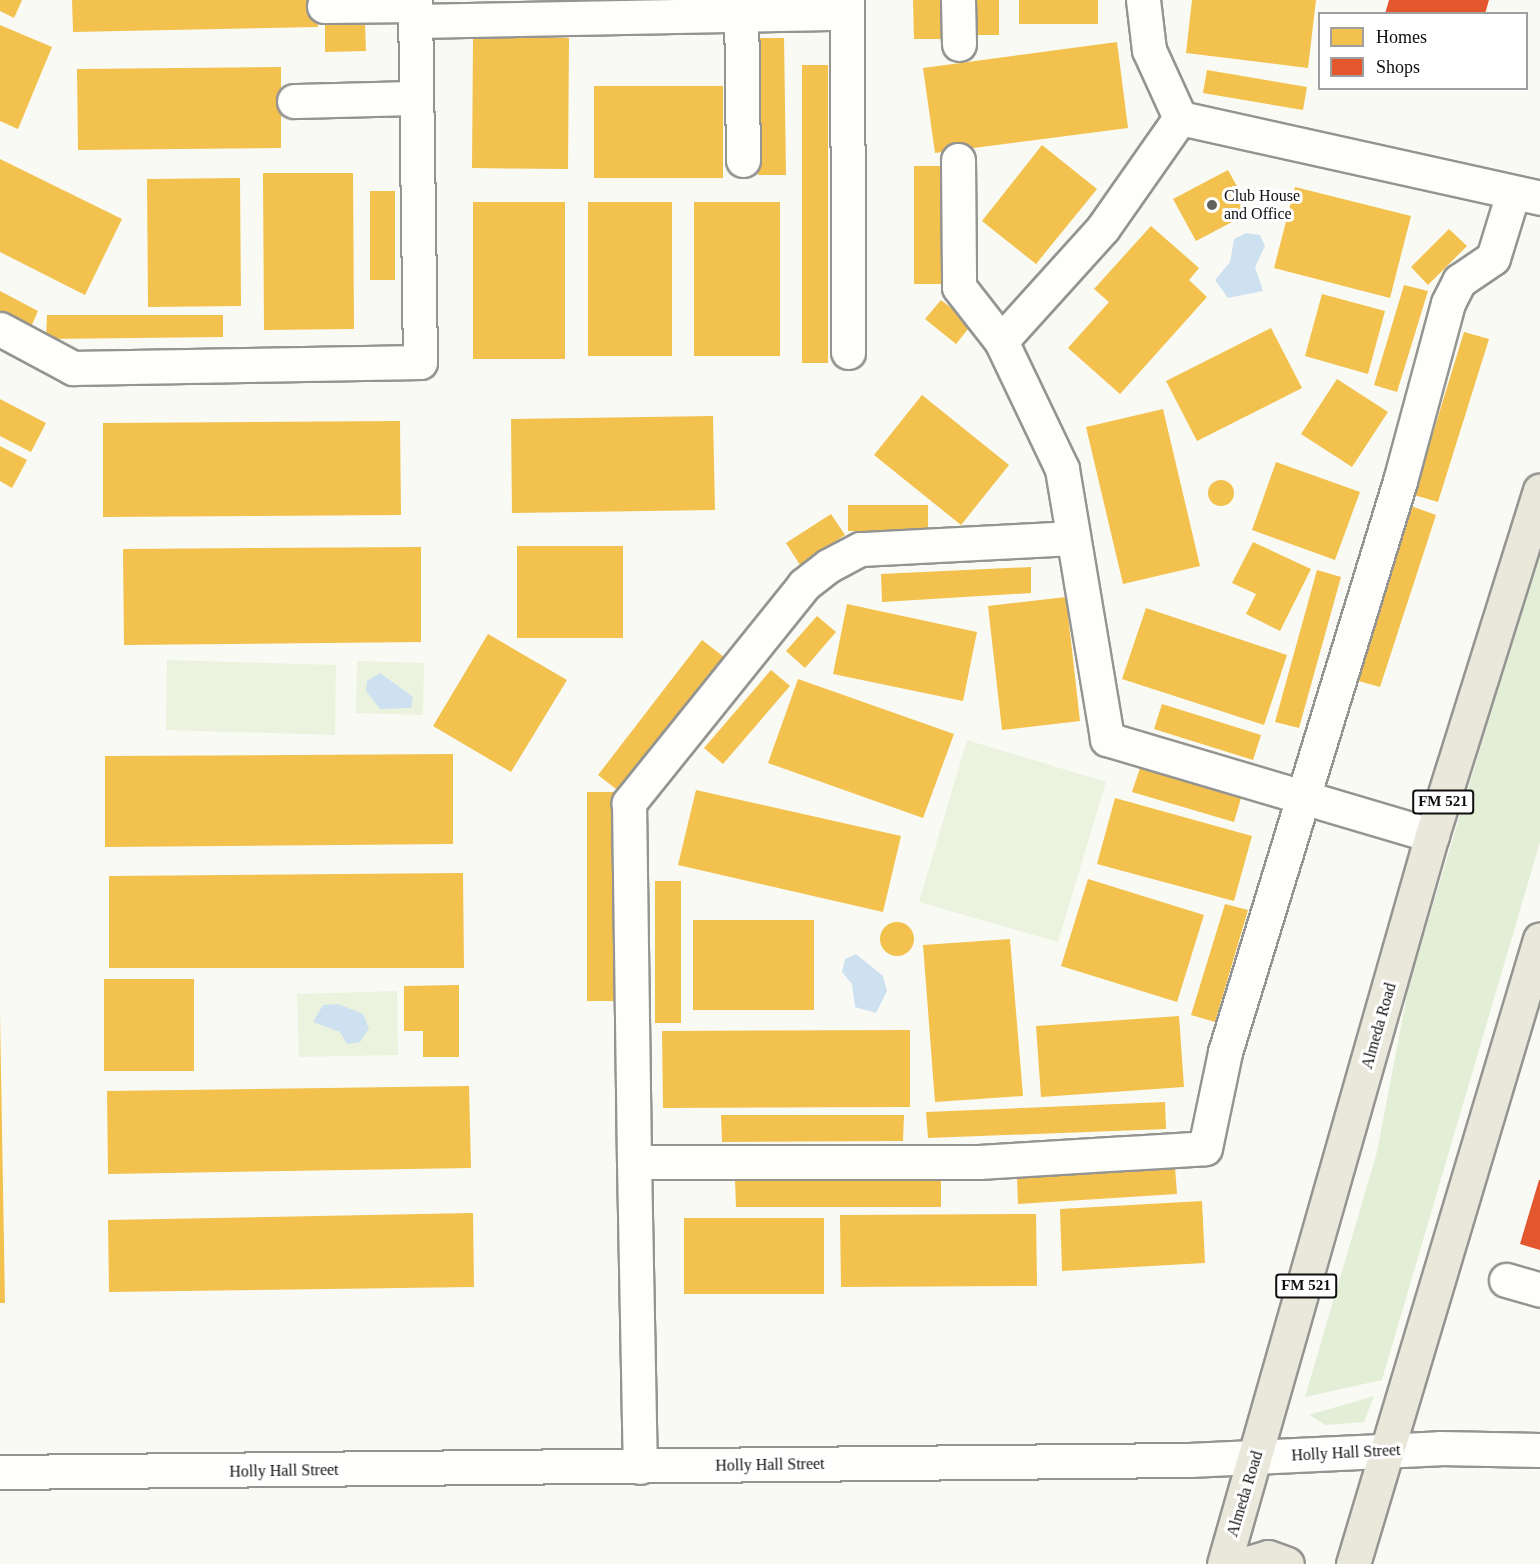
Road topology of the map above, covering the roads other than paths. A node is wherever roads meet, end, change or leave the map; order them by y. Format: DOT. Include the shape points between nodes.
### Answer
graph roads {
  1 [pos="958,0"];
  2 [pos="1143,0"];
  3 [pos="324,6"];
  4 [pos="847,7"];
  5 [pos="741,8"];
  6 [pos="415,9"];
  7 [pos="959,44"];
  8 [pos="416,98"];
  9 [pos="294,102"];
  10 [pos="1180,118"];
  11 [pos="743,160"];
  12 [pos="958,160"];
  13 [pos="1527,195"];
  14 [pos="0,329"];
  15 [pos="1001,341"];
  16 [pos="848,352"];
  17 [pos="1540,490"];
  18 [pos="1073,538"];
  19 [pos="1300,795"];
  20 [pos="1432,835"];
  21 [pos="1540,939"];
  22 [pos="634,1161"];
  23 [pos="1506,1280"];
  24 [pos="1540,1290"];
  25 [pos="1540,1450"];
  26 [pos="1388,1451"];
  27 [pos="1257,1457"];
  28 [pos="640,1467"];
  29 [pos="0,1472"];
  30 [pos="1224,1564"];
  31 [pos="1244,1564"];
  32 [pos="1287,1564"];
  33 [pos="1353,1564"];
  1 -- 7 [label="street"];
  2 -- 10 [label="street" via="1149,50"];
  3 -- 6 [label="street"];
  4 -- 5 [label="street"];
  4 -- 16 [label="street"];
  5 -- 6 [label="street"];
  5 -- 11 [label="street"];
  6 -- 8 [label="street"];
  8 -- 9 [label="street"];
  8 -- 14 [label="street" via="420,362 73,368"];
  10 -- 13 [label="street"];
  10 -- 15 [label="street" via="1103,228"];
  12 -- 15 [label="street" via="959,287"];
  13 -- 19 [label="street" via="1493,258 1459,281 1449,303 1400,481"];
  15 -- 18 [label="street" via="1062,469"];
  17 -- 20 [label="main road, Almeda Road / FM 521"];
  18 -- 19 [label="street" via="1107,739"];
  18 -- 22 [label="street" via="860,549 828,566 804,585 629,803"];
  19 -- 20 [label="street"];
  19 -- 22 [label="street" via="1225,1052 1204,1148 979,1161"];
  20 -- 27 [label="main road, Almeda Road / FM 521"];
  21 -- 26 [label="main road"];
  22 -- 28 [label="street"];
  23 -- 24 [label="street"];
  25 -- 26 [label="street, Holly Hall Street"];
  26 -- 27 [label="street, Holly Hall Street"];
  26 -- 33 [label="main road"];
  27 -- 28 [label="street, Holly Hall Street"];
  27 -- 30 [label="main road, Almeda Road / FM 521"];
  28 -- 29 [label="street, Holly Hall Street"];
  31 -- 32 [label="main road" via="1268,1557"];
}
